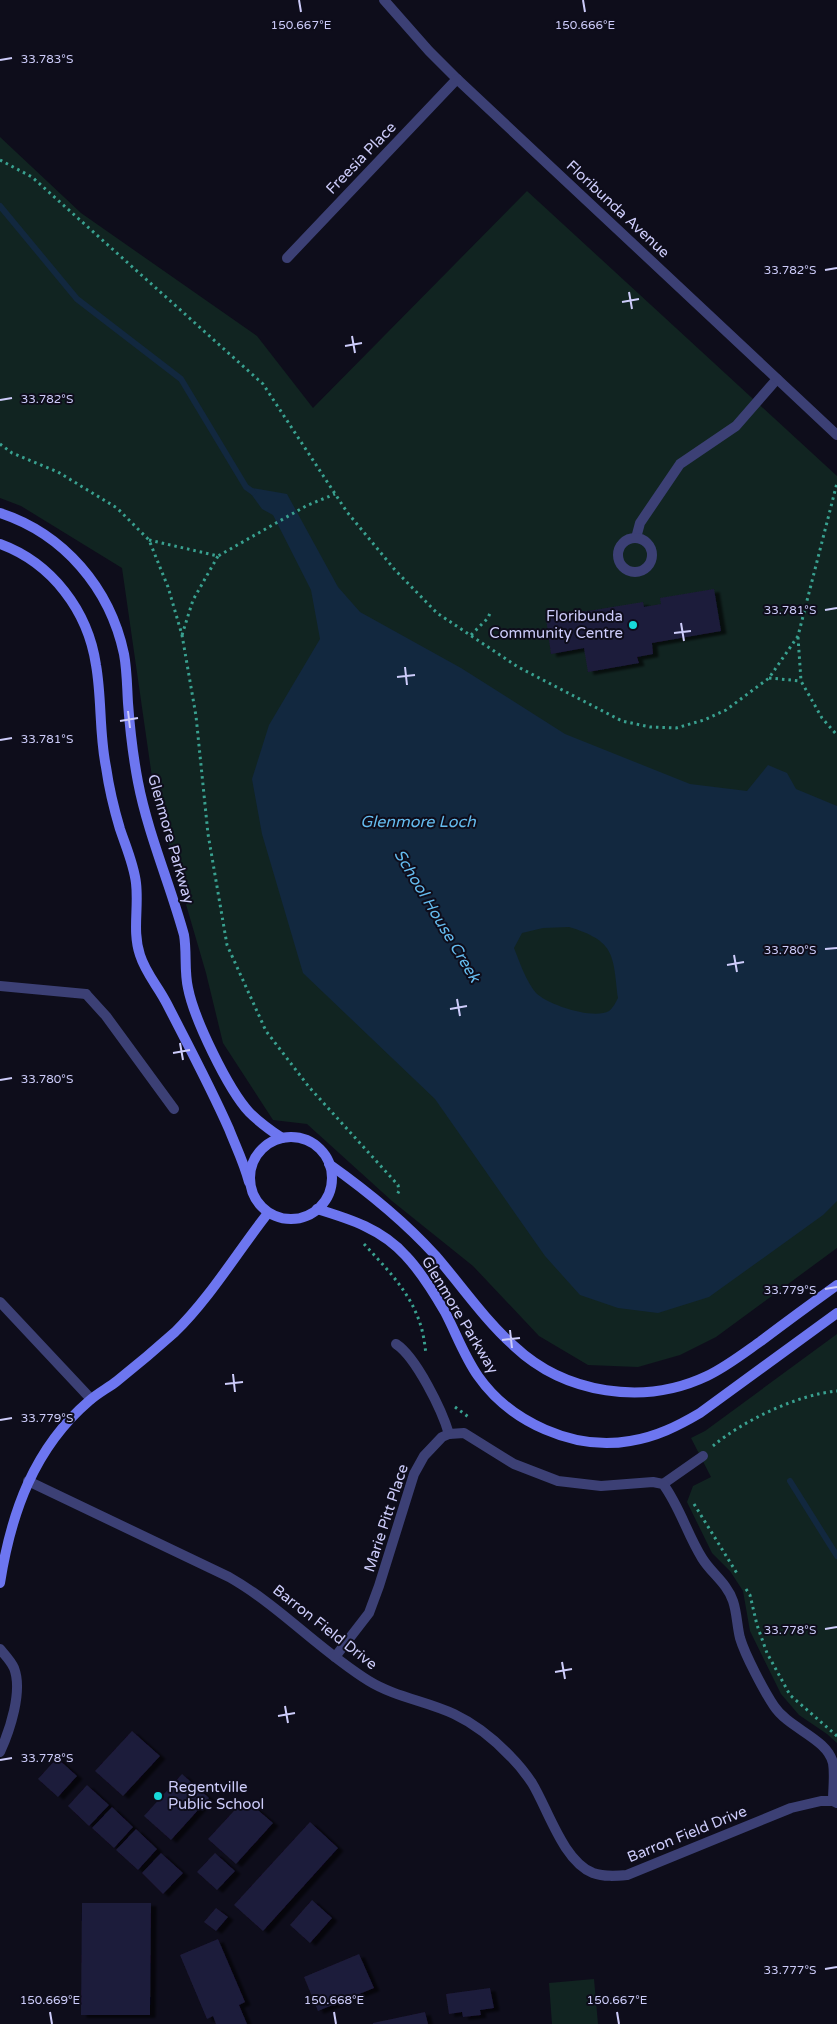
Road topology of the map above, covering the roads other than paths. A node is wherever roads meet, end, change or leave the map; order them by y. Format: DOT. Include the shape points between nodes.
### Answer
graph roads {
  1 [pos="384,0"];
  2 [pos="457,79"];
  3 [pos="287,258"];
  4 [pos="778,379"];
  5 [pos="837,435"];
  6 [pos="0,513"];
  7 [pos="636,538"];
  8 [pos="0,544"];
  9 [pos="0,986"];
  10 [pos="174,1109"];
  11 [pos="282,1138"];
  12 [pos="329,1164"];
  13 [pos="249,1182"];
  14 [pos="317,1209"];
  15 [pos="268,1213"];
  16 [pos="837,1285"];
  17 [pos="0,1302"];
  18 [pos="837,1313"];
  19 [pos="396,1344"];
  20 [pos="92,1399"];
  21 [pos="449,1434"];
  22 [pos="703,1456"];
  23 [pos="28,1481"];
  24 [pos="663,1484"];
  25 [pos="0,1584"];
  26 [pos="0,1649"];
  27 [pos="335,1657"];
  28 [pos="0,1752"];
  29 [pos="835,1802"];
  1 -- 2 [label="street, Floribunda Avenue"];
  2 -- 3 [label="street, Freesia Place"];
  2 -- 4 [label="street, Floribunda Avenue"];
  4 -- 5 [label="street, Floribunda Avenue"];
  4 -- 7 [label="street" via="736,426 680,464 640,523"];
  6 -- 11 [label="main road, Glenmore Parkway" via="31,525 71,556 94,583 115,623 124,655 130,732 141,798 184,935 186,975 193,1008 209,1044 248,1110 261,1124"];
  8 -- 13 [label="main road" via="25,555 48,573 66,593 87,630 96,665 105,765 115,813 135,872 135,934 140,954 217,1100"];
  9 -- 10 [label="street" via="86,994 106,1016"];
  11 -- 12 [label="main road" via="310,1142 322,1151"];
  11 -- 13 [label="main road" via="269,1143 258,1153 250,1168"];
  12 -- 14 [label="main road" via="330,1192"];
  12 -- 16 [label="main road, Glenmore Parkway" via="386,1206 434,1254 491,1322 525,1356 552,1374 604,1390 661,1390 708,1376"];
  13 -- 15 [label="main road" via="253,1196"];
  14 -- 15 [label="main road" via="298,1219 284,1219"];
  14 -- 18 [label="main road, Glenmore Parkway" via="371,1228 396,1246 444,1312 470,1364 494,1395 528,1421 574,1439 612,1443 676,1427"];
  15 -- 20 [label="main road" via="198,1307 176,1331"];
  17 -- 20 [label="street"];
  19 -- 21 [label="street" via="414,1365 443,1414"];
  20 -- 23 [label="main road" via="54,1436"];
  21 -- 24 [label="street" via="464,1434 514,1464 558,1480 601,1486"];
  21 -- 27 [label="street, Marie Pitt Place" via="436,1441 418,1465 373,1604 364,1621"];
  22 -- 24 [label="street"];
  23 -- 25 [label="main road" via="8,1539"];
  23 -- 27 [label="street, Barron Field Drive" via="237,1582"];
  24 -- 29 [label="street" via="703,1560 730,1594 742,1643 775,1708 789,1724 819,1742 828,1752 833,1768"];
  26 -- 28 [label="street" via="14,1668 17,1684 15,1706"];
  27 -- 29 [label="street, Barron Field Drive" via="370,1682 453,1713 491,1738 532,1783 575,1860 593,1873 627,1875 791,1808"];
}
